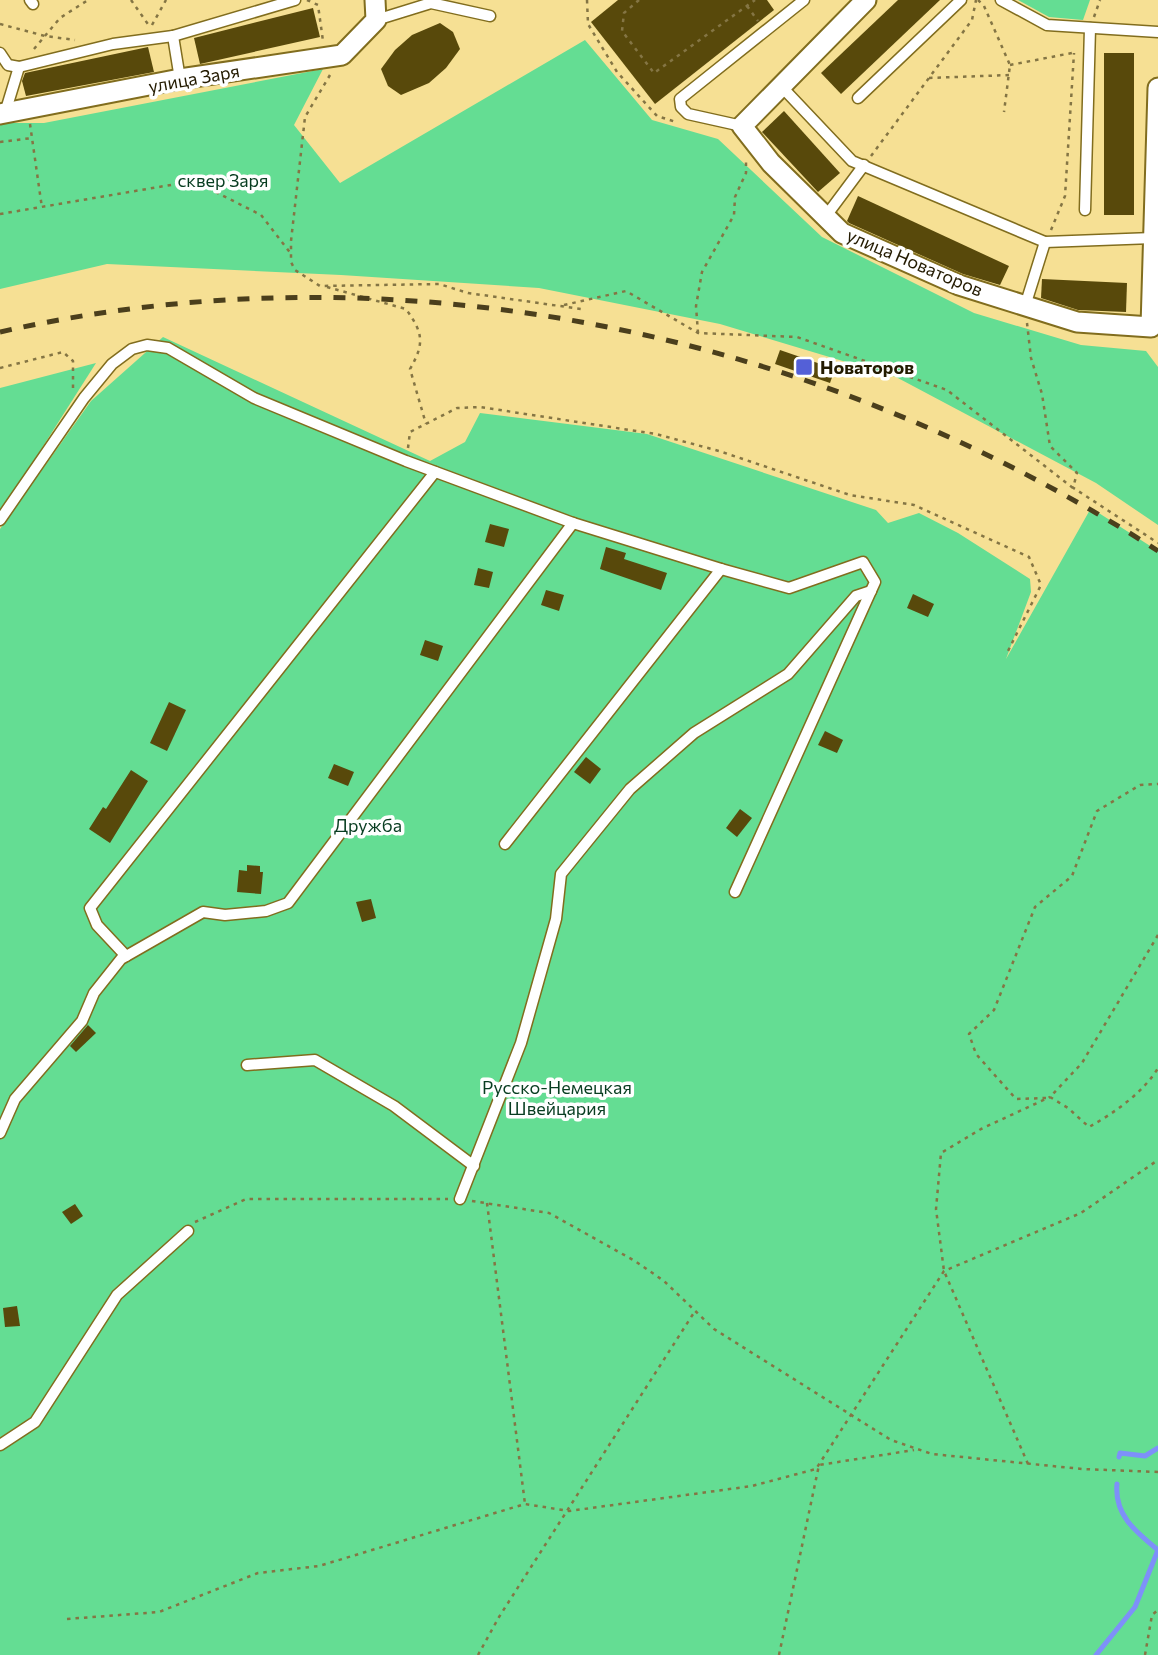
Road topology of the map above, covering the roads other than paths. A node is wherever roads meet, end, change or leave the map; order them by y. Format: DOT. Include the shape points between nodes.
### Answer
graph roads {
  1 [pos="295,0"];
  2 [pos="375,0"];
  3 [pos="804,0"];
  4 [pos="866,0"];
  5 [pos="961,0"];
  6 [pos="1001,0"];
  7 [pos="430,2"];
  8 [pos="490,16"];
  9 [pos="376,20"];
  10 [pos="1090,28"];
  11 [pos="1158,32"];
  12 [pos="173,36"];
  13 [pos="0,53"];
  14 [pos="19,67"];
  15 [pos="180,79"];
  16 [pos="781,86"];
  17 [pos="1158,88"];
  18 [pos="858,98"];
  19 [pos="2,114"];
  20 [pos="742,126"];
  21 [pos="864,165"];
  22 [pos="1085,210"];
  23 [pos="826,216"];
  24 [pos="1153,238"];
  25 [pos="1045,243"];
  26 [pos="1025,306"];
  27 [pos="1154,319"];
  28 [pos="435,472"];
  29 [pos="0,520"];
  30 [pos="573,523"];
  31 [pos="721,569"];
  32 [pos="871,591"];
  33 [pos="505,844"];
  34 [pos="735,892"];
  35 [pos="126,956"];
  36 [pos="247,1065"];
  37 [pos="0,1133"];
  38 [pos="474,1166"];
  39 [pos="460,1199"];
  40 [pos="188,1231"];
  41 [pos="0,1445"];
  1 -- 12 [label="lane"];
  2 -- 9 [label="street"];
  3 -- 20 [label="lane" via="682,96 681,107 688,114"];
  4 -- 16 [label="street"];
  5 -- 18 [label="lane"];
  6 -- 10 [label="lane" via="1047,25"];
  7 -- 8 [label="lane"];
  7 -- 9 [label="lane"];
  9 -- 15 [label="street, улица Заря" via="342,55"];
  10 -- 11 [label="lane"];
  10 -- 22 [label="lane"];
  12 -- 14 [label="lane" via="113,44"];
  12 -- 15 [label="lane"];
  13 -- 14 [label="lane" via="8,65"];
  14 -- 19 [label="lane"];
  15 -- 19 [label="street, улица Заря"];
  16 -- 20 [label="street"];
  16 -- 21 [label="lane" via="852,160"];
  17 -- 24 [label="street, улица Новаторов"];
  20 -- 23 [label="street, улица Новаторов" via="771,163"];
  21 -- 23 [label="lane"];
  21 -- 25 [label="lane"];
  23 -- 26 [label="street, улица Новаторов" via="842,233 947,280"];
  24 -- 25 [label="lane"];
  24 -- 27 [label="street, улица Новаторов"];
  25 -- 26 [label="lane"];
  26 -- 27 [label="street, улица Новаторов" via="1077,321 1151,327"];
  28 -- 29 [label="lane" via="254,398 168,348 147,345 132,349 112,364"];
  28 -- 30 [label="lane"];
  28 -- 35 [label="lane" via="90,908 97,925"];
  30 -- 31 [label="lane"];
  30 -- 35 [label="lane" via="288,903 265,911 203,912"];
  31 -- 32 [label="lane" via="789,588 863,562 875,582"];
  31 -- 33 [label="lane"];
  32 -- 34 [label="lane"];
  32 -- 38 [label="lane" via="856,596 788,674 694,733 630,789 561,874 556,919 521,1043"];
  35 -- 37 [label="lane" via="94,993 82,1021 15,1099"];
  36 -- 38 [label="lane" via="315,1060 394,1106"];
  38 -- 39 [label="lane"];
  40 -- 41 [label="lane" via="117,1295 35,1422"];
}
